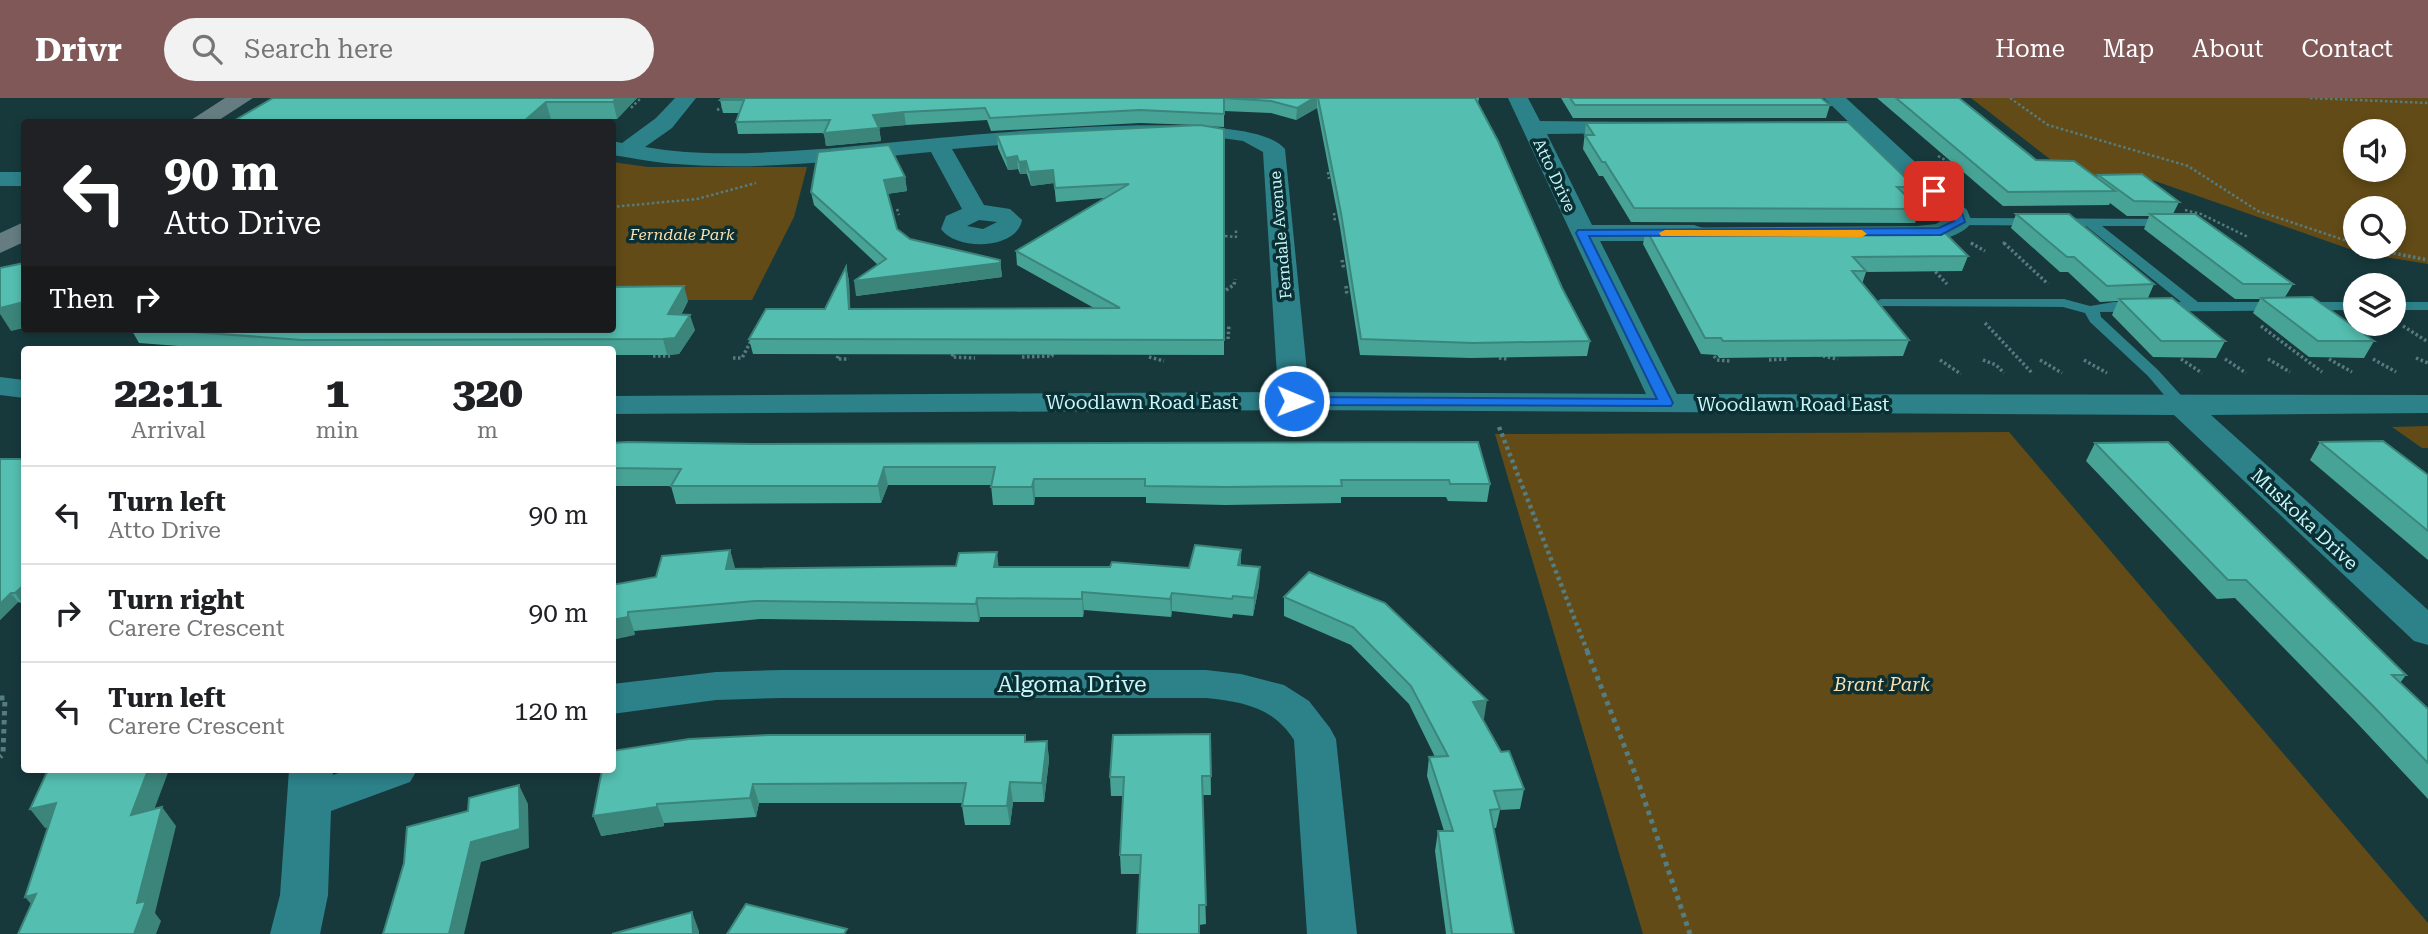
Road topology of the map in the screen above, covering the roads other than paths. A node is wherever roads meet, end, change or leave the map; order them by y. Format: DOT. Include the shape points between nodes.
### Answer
graph roads {
  1 [pos="242,98"];
  2 [pos="685,98"];
  3 [pos="1518,98"];
  4 [pos="1834,98"];
  5 [pos="205,119"];
  6 [pos="1655,127"];
  7 [pos="1829,127"];
  8 [pos="1864,127"];
  9 [pos="1533,128"];
  10 [pos="938,145"];
  11 [pos="620,149"];
  12 [pos="0,179"];
  13 [pos="21,179"];
  14 [pos="976,212"];
  15 [pos="2180,223"];
  16 [pos="2091,224"];
  17 [pos="1963,230"];
  18 [pos="21,232"];
  19 [pos="1582,233"];
  20 [pos="1713,233"];
  21 [pos="1871,234"];
  22 [pos="0,245"];
  23 [pos="1881,303"];
  24 [pos="2343,306"];
  25 [pos="2406,306"];
  26 [pos="2428,306"];
  27 [pos="2196,307"];
  28 [pos="2093,311"];
  29 [pos="0,386"];
  30 [pos="21,389"];
  31 [pos="1294,401"];
  32 [pos="1666,403"];
  33 [pos="2428,404"];
  34 [pos="616,405"];
  35 [pos="2182,406"];
  36 [pos="2428,632"];
  37 [pos="616,698"];
  38 [pos="378,773"];
  39 [pos="311,785"];
  40 [pos="295,934"];
  41 [pos="1332,934"];
  1 -- 5 [label="main road"];
  2 -- 11 [label="street" via="664,123"];
  3 -- 9 [label="street, Atto Drive"];
  4 -- 8 [label="street"];
  6 -- 9 [label="street"];
  7 -- 8 [label="street"];
  8 -- 17 [label="street" via="1951,206"];
  9 -- 19 [label="street, Atto Drive"];
  10 -- 11 [label="street, Ferndale Avenue" via="795,157 676,158"];
  10 -- 14 [label="street"];
  10 -- 31 [label="street, Ferndale Avenue" via="1087,130 1227,131 1265,140 1274,149"];
  12 -- 13 [label="street"];
  15 -- 16 [label="lane"];
  16 -- 17 [label="lane"];
  16 -- 27 [label="lane"];
  17 -- 21 [label="street"];
  18 -- 22 [label="main road"];
  19 -- 20 [label="street"];
  19 -- 32 [label="street, Atto Drive"];
  23 -- 28 [label="lane" via="2064,303"];
  24 -- 27 [label="lane"];
  25 -- 26 [label="lane"];
  27 -- 28 [label="lane" via="2114,306"];
  28 -- 35 [label="lane" via="2095,319"];
  29 -- 30 [label="street"];
  31 -- 32 [label="street, Woodlawn Road East"];
  31 -- 34 [label="street, Woodlawn Road East"];
  32 -- 35 [label="street, Woodlawn Road East"];
  33 -- 35 [label="street, Woodlawn Road East"];
  35 -- 36 [label="street, Muskoka Drive"];
  37 -- 41 [label="street, Algoma Drive" via="716,686 781,684 1206,684 1251,688 1285,702 1302,716 1315,739"];
  38 -- 39 [label="street"];
  39 -- 40 [label="street" via="304,895"];
}
